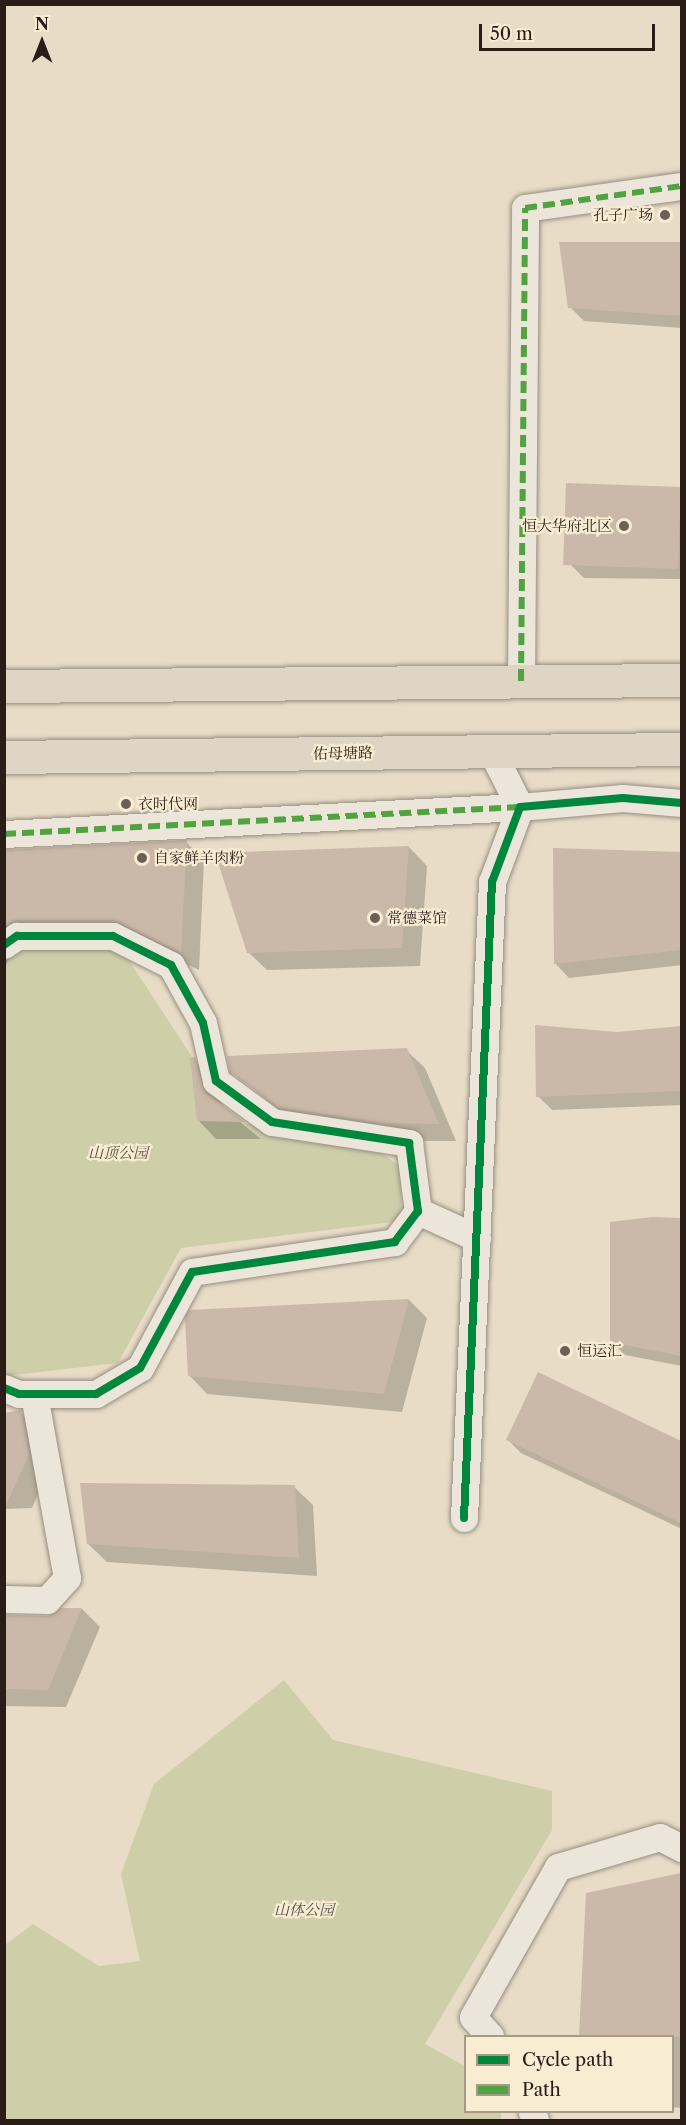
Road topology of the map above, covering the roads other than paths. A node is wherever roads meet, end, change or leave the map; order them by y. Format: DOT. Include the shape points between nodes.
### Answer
graph roads {
  1 [pos="681,186"];
  2 [pos="681,680"];
  3 [pos="521,681"];
  4 [pos="4,686"];
  5 [pos="681,749"];
  6 [pos="492,752"];
  7 [pos="4,757"];
  8 [pos="681,803"];
  9 [pos="520,807"];
  10 [pos="4,834"];
  11 [pos="4,945"];
  12 [pos="418,1211"];
  13 [pos="477,1238"];
  14 [pos="4,1388"];
  15 [pos="34,1394"];
  16 [pos="464,1518"];
  17 [pos="4,1599"];
  18 [pos="681,1848"];
  19 [pos="488,2035"];
  1 -- 3 [label="street" via="525,208"];
  2 -- 3 [label="main road"];
  3 -- 4 [label="main road"];
  5 -- 6 [label="main road, 佑母塘路"];
  6 -- 7 [label="main road, 佑母塘路"];
  6 -- 9 [label="street"];
  8 -- 9 [label="street" via="623,798"];
  9 -- 10 [label="street"];
  9 -- 13 [label="street" via="492,882"];
  11 -- 12 [label="street" via="17,936 113,936 171,965 203,1023 216,1081 272,1122 409,1143"];
  12 -- 13 [label="street"];
  12 -- 15 [label="street" via="395,1242 192,1272 140,1368 96,1394"];
  13 -- 16 [label="street"];
  14 -- 15 [label="street"];
  15 -- 17 [label="street" via="67,1578 47,1600"];
  18 -- 19 [label="street" via="660,1837 558,1867 473,2017"];
}
